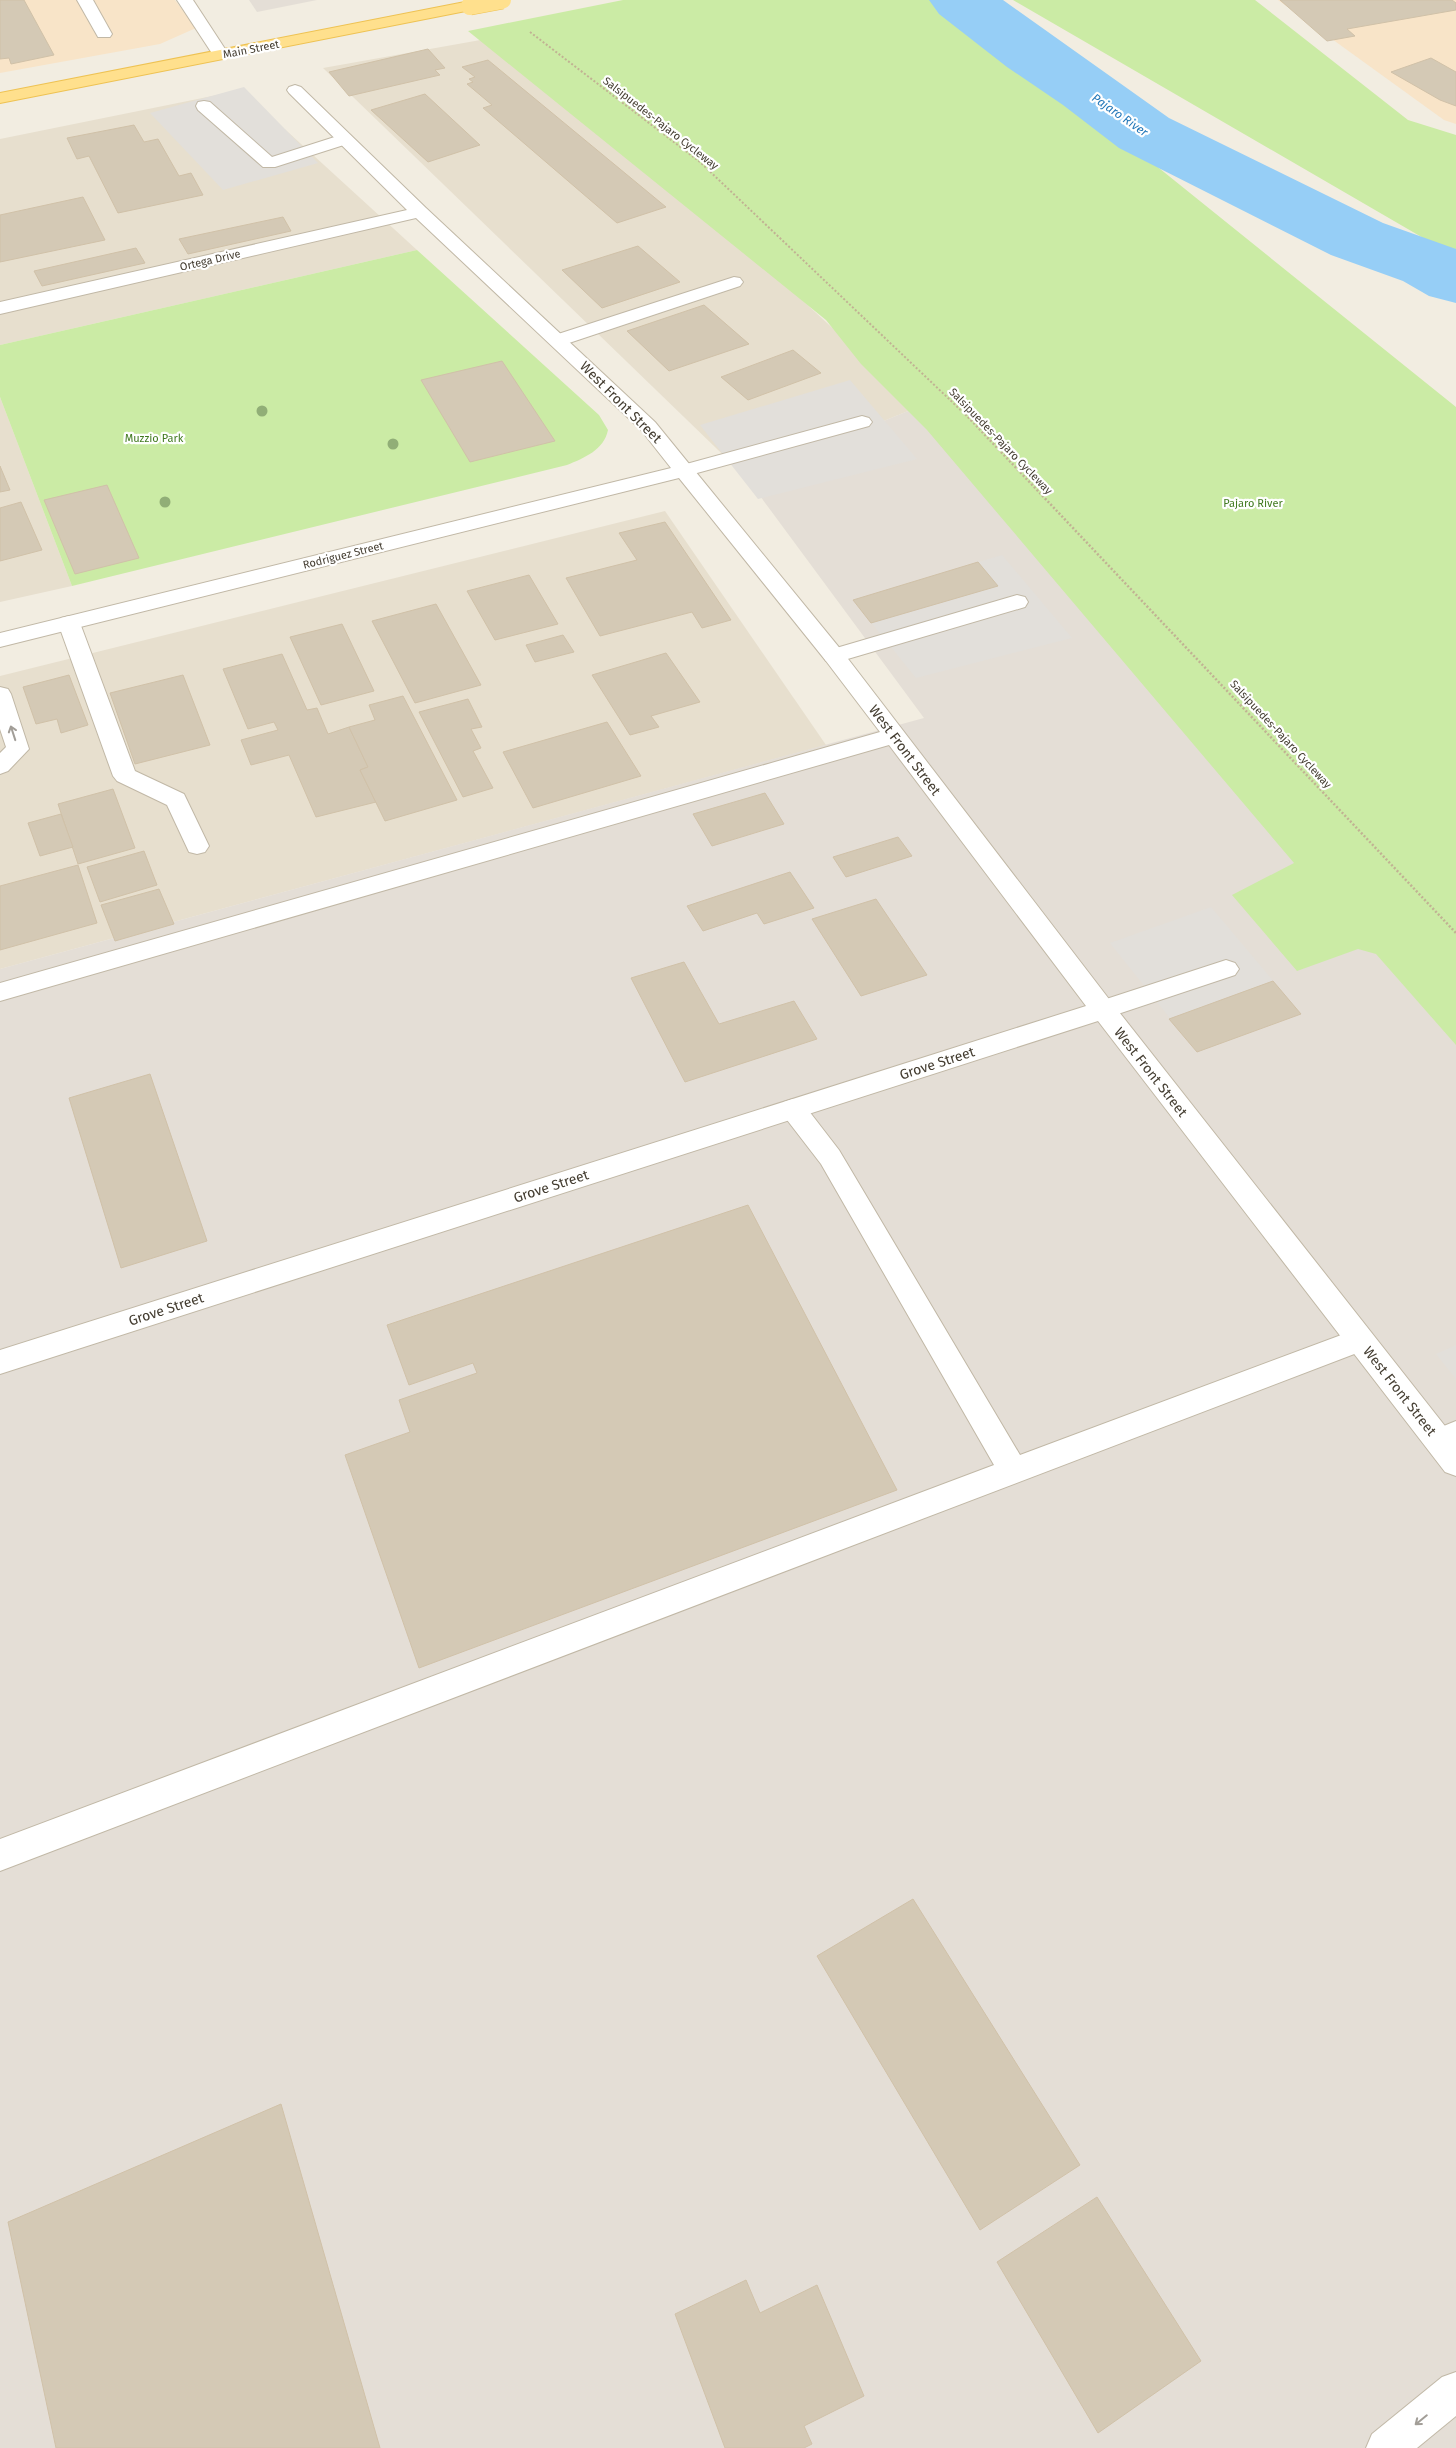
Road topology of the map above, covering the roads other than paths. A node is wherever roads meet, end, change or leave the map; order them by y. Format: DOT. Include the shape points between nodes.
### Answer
graph roads {
  1 [pos="85,0"];
  2 [pos="186,0"];
  3 [pos="502,0"];
  4 [pos="104,34"];
  5 [pos="221,55"];
  6 [pos="295,90"];
  7 [pos="0,98"];
  8 [pos="204,106"];
  9 [pos="344,139"];
  10 [pos="420,212"];
  11 [pos="734,282"];
  12 [pos="0,308"];
  13 [pos="559,340"];
  14 [pos="862,422"];
  15 [pos="686,470"];
  16 [pos="1017,602"];
  17 [pos="69,623"];
  18 [pos="0,640"];
  19 [pos="834,656"];
  20 [pos="0,694"];
  21 [pos="894,736"];
  22 [pos="0,766"];
  23 [pos="197,846"];
  24 [pos="1226,969"];
  25 [pos="0,992"];
  26 [pos="1103,1010"];
  27 [pos="793,1109"];
  28 [pos="1360,1340"];
  29 [pos="0,1362"];
  30 [pos="1450,1446"];
  31 [pos="1014,1472"];
  32 [pos="0,1855"];
  33 [pos="1456,2391"];
  34 [pos="1386,2448"];
  1 -- 4 [label="street"];
  2 -- 5 [label="street"];
  3 -- 5 [label="main road, Main Street, bridge"];
  5 -- 7 [label="main road, Main Street"];
  6 -- 9 [label="street, West Front Street"];
  8 -- 9 [label="street" via="269,163"];
  9 -- 10 [label="street, West Front Street"];
  10 -- 12 [label="street, Ortega Drive"];
  10 -- 13 [label="street, West Front Street"];
  11 -- 13 [label="street"];
  13 -- 15 [label="street, West Front Street" via="648,426"];
  14 -- 15 [label="street, Rodriguez Street"];
  15 -- 17 [label="street, Rodriguez Street"];
  15 -- 19 [label="street, West Front Street"];
  16 -- 19 [label="street"];
  17 -- 18 [label="street, Rodriguez Street"];
  17 -- 23 [label="street" via="125,776 176,800"];
  19 -- 21 [label="street, West Front Street"];
  22 -- 20 [label="street, one-way" via="18,749"];
  21 -- 25 [label="street"];
  21 -- 26 [label="street, West Front Street"];
  24 -- 26 [label="street, Grove Street"];
  26 -- 27 [label="street, Grove Street"];
  26 -- 28 [label="street, West Front Street"];
  27 -- 29 [label="street, Grove Street"];
  27 -- 31 [label="street" via="830,1157"];
  28 -- 30 [label="street, West Front Street"];
  28 -- 31 [label="street"];
  31 -- 32 [label="street"];
  33 -- 34 [label="street, one-way"];
}
